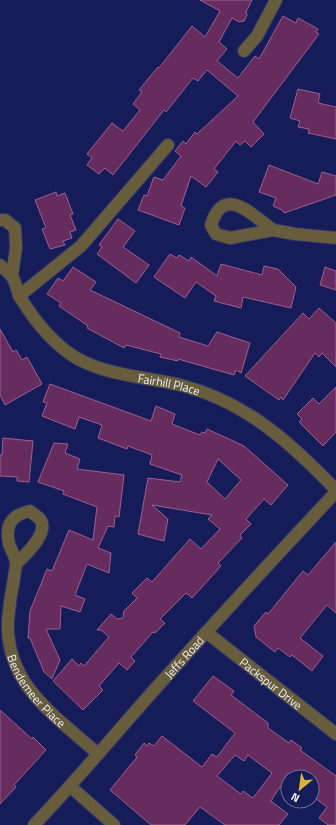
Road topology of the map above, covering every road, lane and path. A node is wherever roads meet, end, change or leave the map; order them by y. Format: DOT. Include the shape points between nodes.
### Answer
graph roads {
  1 [pos="276,0"];
  2 [pos="244,51"];
  3 [pos="168,145"];
  4 [pos="0,220"];
  5 [pos="273,230"];
  6 [pos="336,238"];
  7 [pos="0,265"];
  8 [pos="12,276"];
  9 [pos="19,296"];
  10 [pos="336,491"];
  11 [pos="16,564"];
  12 [pos="206,632"];
  13 [pos="336,734"];
  14 [pos="98,754"];
  15 [pos="71,787"];
  16 [pos="34,825"];
  17 [pos="114,825"];
  1 -- 2 [label="street" via="257,36"];
  3 -- 9 [label="street" via="81,246"];
  4 -- 8 [label="street, Fairhill Place" via="5,220 15,228 16,248"];
  5 -- 6 [label="street"];
  7 -- 8 [label="street, Fairhill Place"];
  8 -- 9 [label="street, Fairhill Place"];
  9 -- 10 [label="street, Fairhill Place" via="50,337 77,358 104,370 180,385 218,398 249,413 301,453"];
  10 -- 12 [label="street, Jeffs Road"];
  11 -- 14 [label="street, Bendemeer Place" via="8,622 13,662 22,680 38,701"];
  12 -- 13 [label="street, Packspur Drive"];
  12 -- 14 [label="street, Jeffs Road"];
  14 -- 15 [label="street, Jeffs Road"];
  15 -- 16 [label="street, Jeffs Road"];
  15 -- 17 [label="street"];
}
